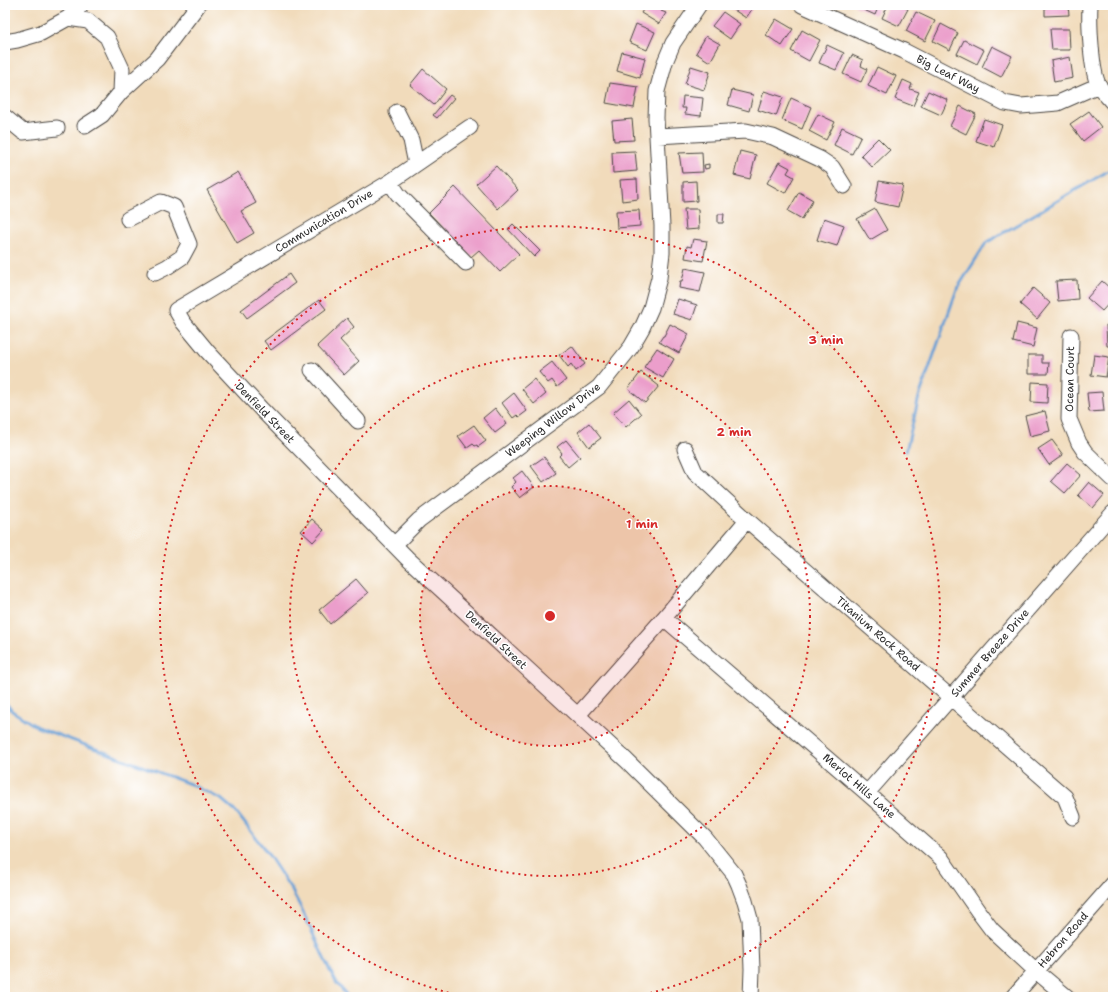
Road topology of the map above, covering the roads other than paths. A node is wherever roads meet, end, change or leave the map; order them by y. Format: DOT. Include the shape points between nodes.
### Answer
graph roads {
  1 [pos="81,5"];
  2 [pos="198,5"];
  3 [pos="699,5"];
  4 [pos="802,5"];
  5 [pos="1090,5"];
  6 [pos="68,18"];
  7 [pos="5,42"];
  8 [pos="1099,85"];
  9 [pos="121,92"];
  10 [pos="1113,103"];
  11 [pos="397,112"];
  12 [pos="5,117"];
  13 [pos="85,126"];
  14 [pos="470,127"];
  15 [pos="57,128"];
  16 [pos="657,136"];
  17 [pos="416,164"];
  18 [pos="390,182"];
  19 [pos="844,186"];
  20 [pos="128,219"];
  21 [pos="466,263"];
  22 [pos="155,273"];
  23 [pos="176,310"];
  24 [pos="1071,336"];
  25 [pos="312,370"];
  26 [pos="358,421"];
  27 [pos="685,449"];
  28 [pos="1113,479"];
  29 [pos="1113,513"];
  30 [pos="747,520"];
  31 [pos="394,545"];
  32 [pos="664,618"];
  33 [pos="951,697"];
  34 [pos="578,715"];
  35 [pos="867,793"];
  36 [pos="1073,817"];
  37 [pos="1113,884"];
  38 [pos="1036,971"];
  39 [pos="751,997"];
  40 [pos="1013,997"];
  41 [pos="1067,997"];
  1 -- 6 [label="street"];
  2 -- 9 [label="street" via="157,59"];
  3 -- 16 [label="street, Weeping Willow Drive" via="673,43 665,62 657,92"];
  4 -- 8 [label="street, Big Leaf Way" via="904,51 1005,103 1021,106 1058,103"];
  5 -- 8 [label="street" via="1089,22 1094,71"];
  6 -- 7 [label="street" via="41,33"];
  6 -- 9 [label="street" via="88,21 107,37 122,69"];
  8 -- 10 [label="street"];
  9 -- 13 [label="street" via="102,115"];
  11 -- 17 [label="street" via="411,140"];
  12 -- 15 [label="street" via="23,132"];
  14 -- 17 [label="street, Communication Drive"];
  16 -- 19 [label="street" via="746,132 773,137 832,167"];
  16 -- 31 [label="street, Weeping Willow Drive" via="662,226 659,278 651,308 631,347 599,387 419,520"];
  17 -- 18 [label="street, Communication Drive"];
  18 -- 21 [label="street" via="398,194"];
  18 -- 23 [label="street, Communication Drive"];
  20 -- 22 [label="street" via="161,202 174,207 189,244 182,257"];
  23 -- 31 [label="street, Denfield Street" via="212,356"];
  24 -- 28 [label="street, Ocean Court" via="1069,419 1085,452"];
  25 -- 26 [label="street"];
  27 -- 30 [label="street, Titanium Rock Road" via="695,472"];
  29 -- 33 [label="street, Summer Breeze Drive"];
  30 -- 32 [label="street"];
  30 -- 33 [label="street, Titanium Rock Road"];
  31 -- 34 [label="street, Denfield Street"];
  32 -- 34 [label="street"];
  32 -- 35 [label="street, Merlot Hills Lane"];
  33 -- 35 [label="street, Summer Breeze Drive"];
  33 -- 36 [label="street, Titanium Rock Road" via="1065,797"];
  34 -- 39 [label="street, Denfield Street" via="667,799 705,838 734,874 750,918"];
  35 -- 38 [label="street, Merlot Hills Lane" via="941,858 992,930"];
  37 -- 38 [label="street, Hebron Road"];
  38 -- 40 [label="street, Hebron Road"];
  38 -- 41 [label="street, Merlot Hills Lane"];
}
